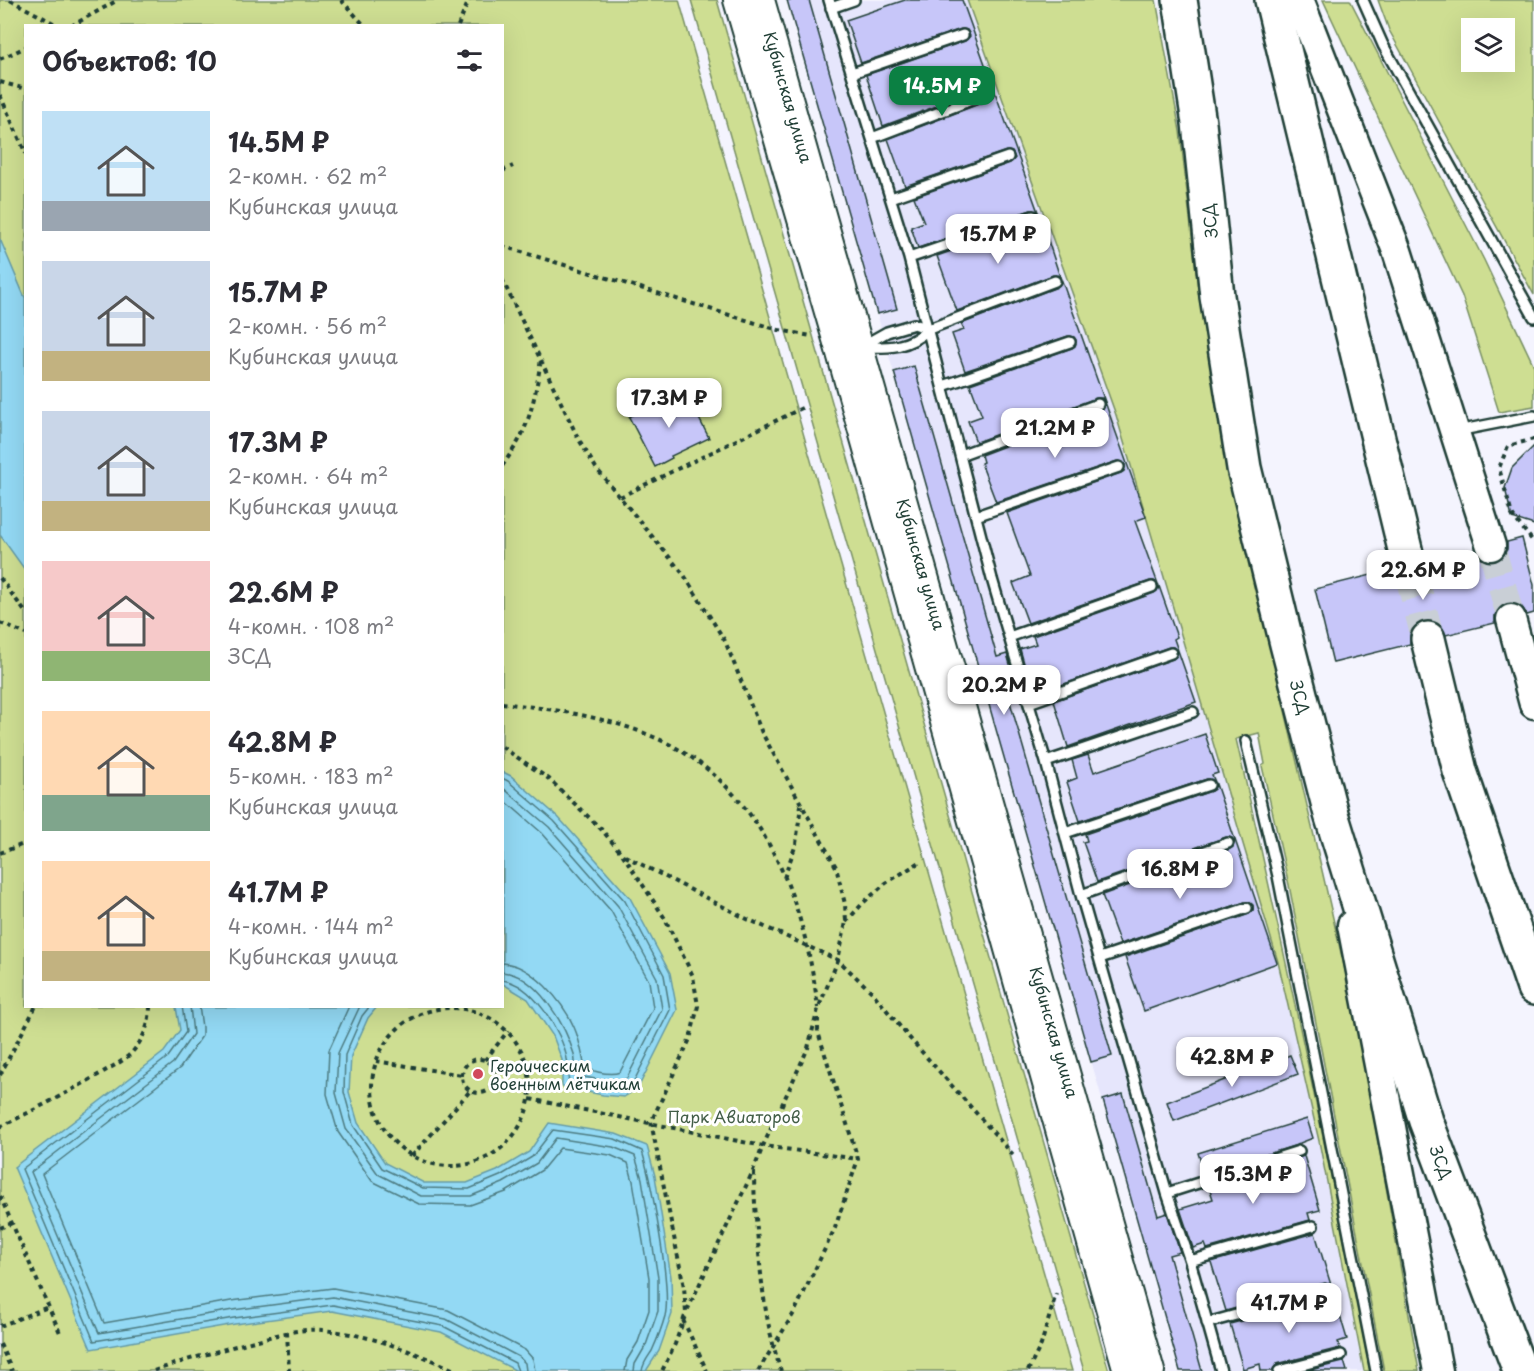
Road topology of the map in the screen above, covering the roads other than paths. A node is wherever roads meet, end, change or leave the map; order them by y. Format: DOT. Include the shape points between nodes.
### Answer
graph roads {
  1 [pos="737,0"];
  2 [pos="761,0"];
  3 [pos="854,0"];
  4 [pos="1180,0"];
  5 [pos="1272,0"];
  6 [pos="1299,0"];
  7 [pos="1363,0"];
  8 [pos="830,4"];
  9 [pos="963,35"];
  10 [pos="852,72"];
  11 [pos="987,94"];
  12 [pos="872,138"];
  13 [pos="1008,157"];
  14 [pos="891,198"];
  15 [pos="1033,216"];
  16 [pos="909,258"];
  17 [pos="1055,281"];
  18 [pos="1534,317"];
  19 [pos="929,329"];
  20 [pos="1070,342"];
  21 [pos="850,350"];
  22 [pos="943,386"];
  23 [pos="1098,404"];
  24 [pos="1534,416"];
  25 [pos="1455,432"];
  26 [pos="960,455"];
  27 [pos="1119,467"];
  28 [pos="976,516"];
  29 [pos="1491,546"];
  30 [pos="1409,566"];
  31 [pos="1152,587"];
  32 [pos="1511,619"];
  33 [pos="1010,638"];
  34 [pos="1428,639"];
  35 [pos="1170,653"];
  36 [pos="1029,703"];
  37 [pos="1534,704"];
  38 [pos="1193,712"];
  39 [pos="1246,741"];
  40 [pos="1046,762"];
  41 [pos="1209,785"];
  42 [pos="1331,814"];
  43 [pos="1065,833"];
  44 [pos="1228,843"];
  45 [pos="1082,895"];
  46 [pos="1247,908"];
  47 [pos="1100,958"];
  48 [pos="1534,988"];
  49 [pos="1299,1151"];
  50 [pos="1167,1193"];
  51 [pos="1313,1226"];
  52 [pos="1190,1261"];
  53 [pos="1328,1290"];
  54 [pos="1207,1323"];
  55 [pos="1341,1354"];
  56 [pos="1127,1371"];
  57 [pos="1151,1371"];
  58 [pos="1221,1371"];
  59 [pos="1279,1371"];
  60 [pos="1376,1371"];
  61 [pos="1438,1371"];
  62 [pos="1520,1371"];
  1 -- 21 [label="main road, Кубинская улица"];
  2 -- 21 [label="main road, Кубинская улица"];
  3 -- 8 [label="lane"];
  4 -- 42 [label="highway, ЗСД" via="1199,123 1217,296 1244,468"];
  5 -- 30 [label="highway"];
  6 -- 25 [label="main road" via="1397,251"];
  7 -- 18 [label="lane" via="1383,45"];
  8 -- 10 [label="lane"];
  9 -- 10 [label="lane"];
  10 -- 12 [label="lane"];
  11 -- 12 [label="lane"];
  12 -- 14 [label="lane"];
  13 -- 14 [label="lane"];
  14 -- 16 [label="lane"];
  15 -- 16 [label="lane"];
  16 -- 19 [label="lane"];
  17 -- 19 [label="lane"];
  19 -- 21 [label="lane" via="917,340 890,348"];
  19 -- 21 [label="lane" via="914,324"];
  19 -- 22 [label="lane"];
  20 -- 22 [label="lane"];
  21 -- 56 [label="main road, Кубинская улица"];
  21 -- 57 [label="main road, Кубинская улица"];
  22 -- 26 [label="lane"];
  23 -- 26 [label="lane"];
  24 -- 25 [label="lane"];
  25 -- 29 [label="main road"];
  26 -- 28 [label="lane"];
  27 -- 28 [label="lane"];
  28 -- 33 [label="lane"];
  31 -- 33 [label="lane"];
  32 -- 37 [label="main road"];
  33 -- 36 [label="lane"];
  34 -- 48 [label="highway" via="1460,771"];
  35 -- 36 [label="lane"];
  36 -- 40 [label="lane"];
  38 -- 40 [label="lane"];
  39 -- 60 [label="lane" via="1282,899"];
  40 -- 43 [label="lane"];
  41 -- 43 [label="lane"];
  42 -- 61 [label="main road"];
  42 -- 62 [label="highway, ЗСД" via="1426,1121"];
  43 -- 45 [label="lane"];
  44 -- 45 [label="lane"];
  45 -- 47 [label="lane"];
  46 -- 47 [label="lane"];
  47 -- 50 [label="lane"];
  49 -- 50 [label="lane"];
  50 -- 52 [label="lane"];
  51 -- 52 [label="lane"];
  52 -- 54 [label="lane"];
  53 -- 54 [label="lane"];
  54 -- 58 [label="lane"];
  55 -- 59 [label="lane"];
}
